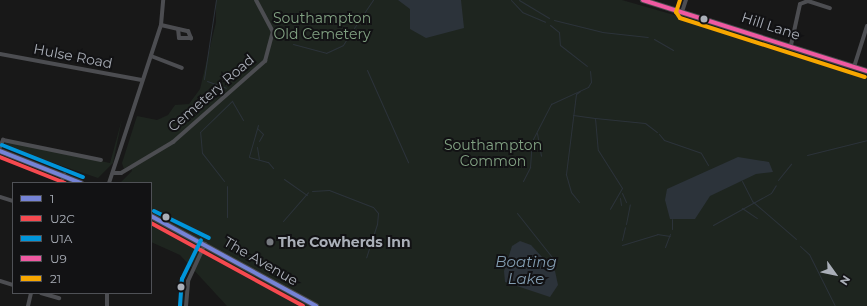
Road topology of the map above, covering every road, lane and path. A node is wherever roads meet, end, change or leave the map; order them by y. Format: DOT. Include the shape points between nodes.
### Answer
graph roads {
  1 [pos="163,0"];
  2 [pos="256,0"];
  3 [pos="643,0"];
  4 [pos="686,0"];
  5 [pos="827,5"];
  6 [pos="682,12"];
  7 [pos="161,25"];
  8 [pos="867,26"];
  9 [pos="178,29"];
  10 [pos="791,45"];
  11 [pos="0,54"];
  12 [pos="151,56"];
  13 [pos="854,67"];
  14 [pos="176,68"];
  15 [pos="182,68"];
  16 [pos="867,71"];
  17 [pos="176,74"];
  18 [pos="142,80"];
  19 [pos="0,147"];
  20 [pos="0,151"];
  21 [pos="101,160"];
  22 [pos="114,173"];
  23 [pos="64,175"];
  24 [pos="61,182"];
  25 [pos="79,182"];
  26 [pos="110,182"];
  27 [pos="0,196"];
  28 [pos="12,200"];
  29 [pos="152,216"];
  30 [pos="206,243"];
  31 [pos="0,281"];
  32 [pos="12,285"];
  33 [pos="31,294"];
  34 [pos="44,294"];
  35 [pos="107,294"];
  36 [pos="59,298"];
  37 [pos="28,306"];
  38 [pos="107,306"];
  39 [pos="186,306"];
  40 [pos="316,306"];
  1 -- 7 [label="street"];
  2 -- 22 [label="street, Cemetery Road" via="273,32 265,61 173,142 121,173"];
  3 -- 6 [label="street, Hill Lane"];
  4 -- 6 [label="street"];
  5 -- 10 [label="street" via="808,0 800,4"];
  6 -- 10 [label="street, Hill Lane"];
  7 -- 9 [label="street"];
  7 -- 12 [label="street"];
  8 -- 13 [label="street"];
  10 -- 13 [label="street, Hill Lane"];
  11 -- 18 [label="street, Hulse Road"];
  12 -- 14 [label="street"];
  12 -- 18 [label="street"];
  13 -- 16 [label="street, Hill Lane"];
  14 -- 15 [label="street"];
  14 -- 17 [label="street"];
  18 -- 22 [label="street"];
  19 -- 21 [label="street" via="3,140"];
  20 -- 23 [label="main road"];
  22 -- 26 [label="street"];
  23 -- 24 [label="street"];
  23 -- 25 [label="main road"];
  27 -- 28 [label="street"];
  29 -- 30 [label="main road, The Avenue"];
  30 -- 39 [label="street" via="188,280"];
  30 -- 40 [label="main road, The Avenue"];
  31 -- 32 [label="street"];
  33 -- 37 [label="street"];
  34 -- 36 [label="street"];
  35 -- 38 [label="street"];
}
